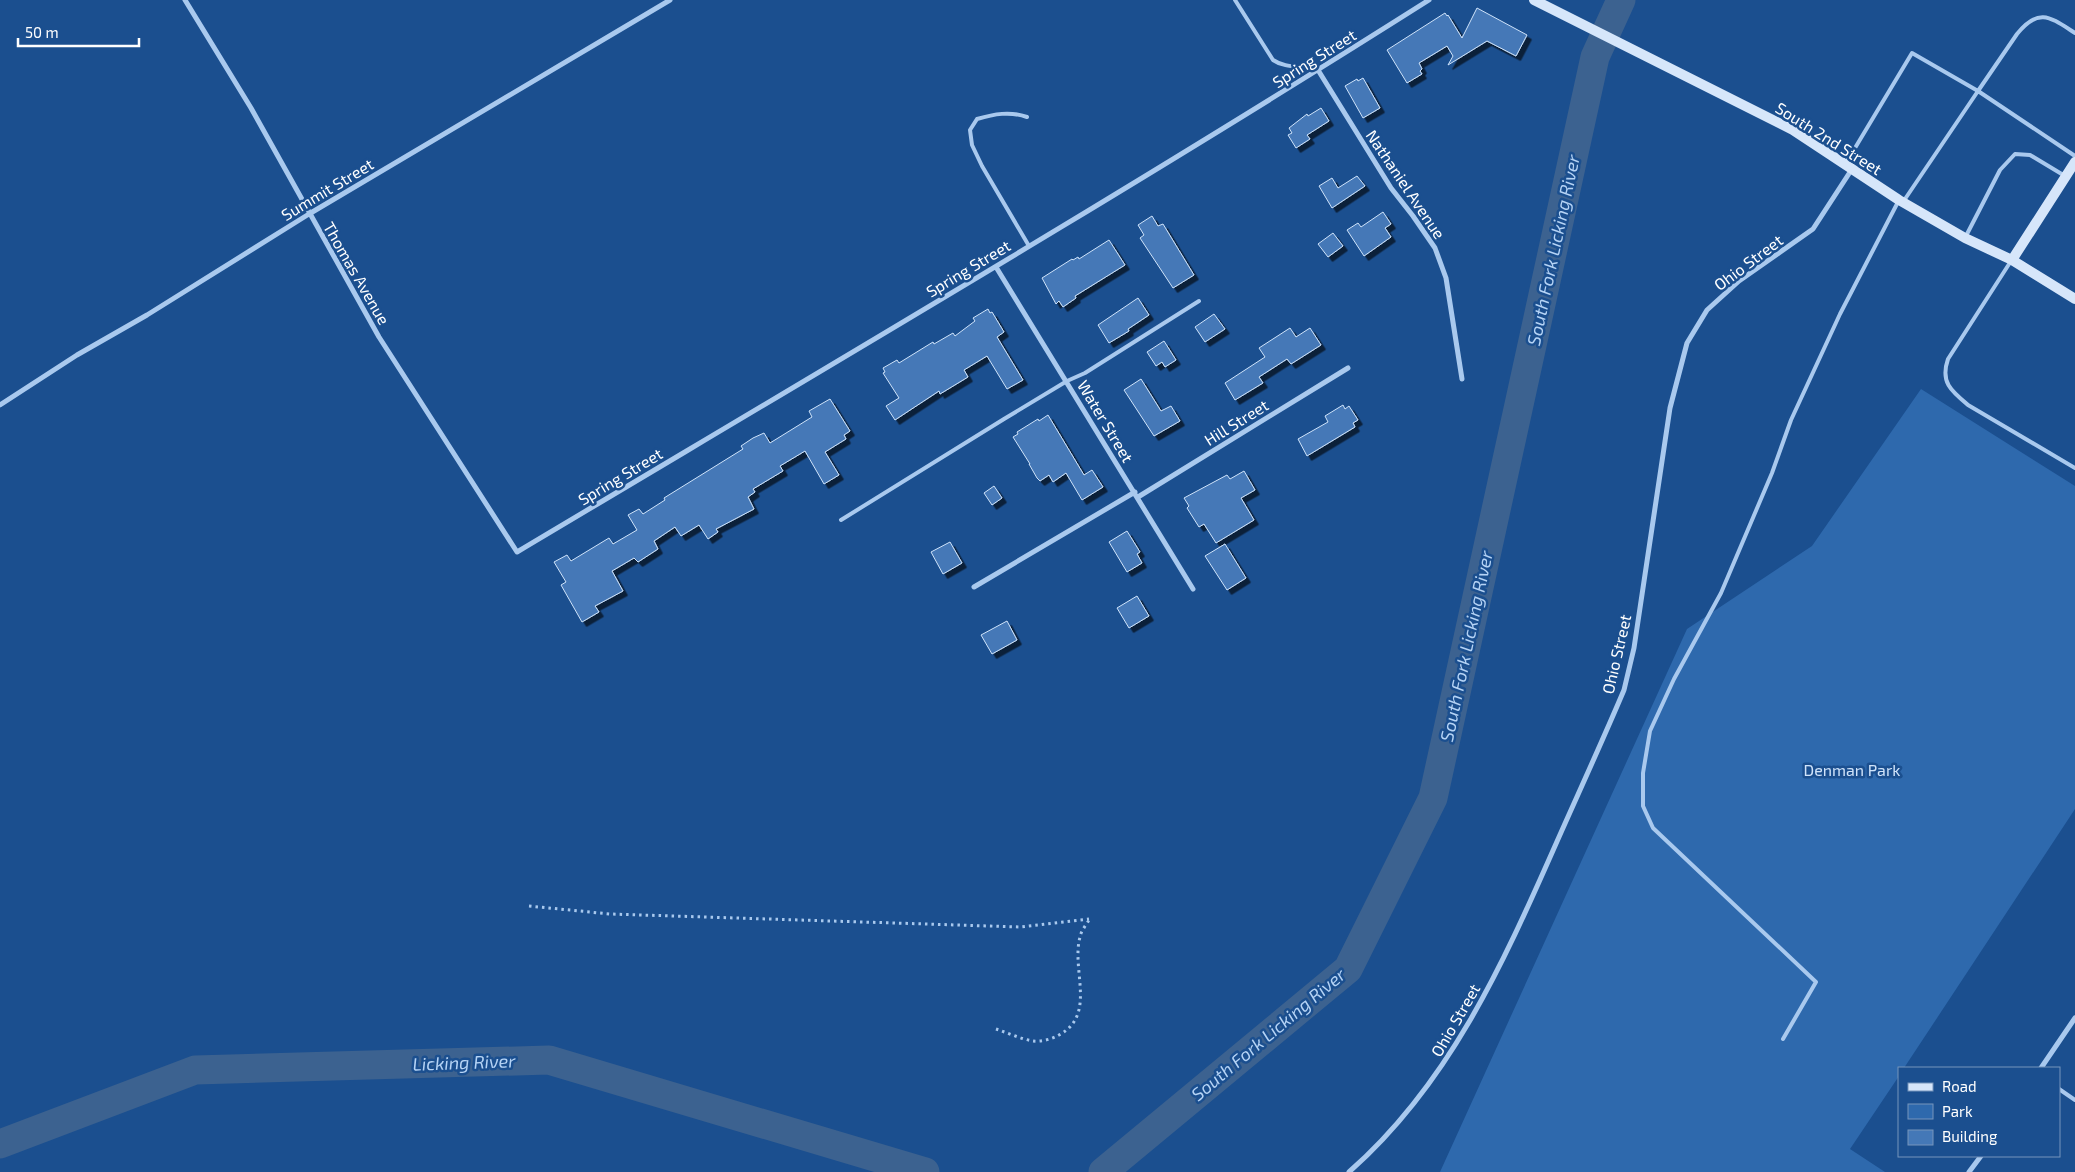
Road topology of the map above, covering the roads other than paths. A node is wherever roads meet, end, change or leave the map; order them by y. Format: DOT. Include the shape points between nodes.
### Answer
graph roads {
  1 [pos="185,0"];
  2 [pos="670,0"];
  3 [pos="1235,0"];
  4 [pos="1429,0"];
  5 [pos="1534,0"];
  6 [pos="2075,33"];
  7 [pos="1318,70"];
  8 [pos="1978,91"];
  9 [pos="1027,117"];
  10 [pos="2075,156"];
  11 [pos="2075,162"];
  12 [pos="1849,167"];
  13 [pos="2066,176"];
  14 [pos="1901,202"];
  15 [pos="309,214"];
  16 [pos="1965,238"];
  17 [pos="1029,246"];
  18 [pos="2012,260"];
  19 [pos="996,267"];
  20 [pos="2075,299"];
  21 [pos="1200,300"];
  22 [pos="1348,368"];
  23 [pos="1462,379"];
  24 [pos="1067,381"];
  25 [pos="0,405"];
  26 [pos="2075,468"];
  27 [pos="1136,495"];
  28 [pos="841,520"];
  29 [pos="517,552"];
  30 [pos="974,587"];
  31 [pos="1193,590"];
  32 [pos="2075,1018"];
  33 [pos="1783,1040"];
  34 [pos="2042,1067"];
  35 [pos="2060,1090"];
  36 [pos="2075,1100"];
  37 [pos="1980,1157"];
  38 [pos="1349,1172"];
  39 [pos="1969,1172"];
  1 -- 15 [label="street, Thomas Avenue" via="251,108"];
  2 -- 15 [label="street, Summit Street"];
  3 -- 7 [label="lane" via="1273,60 1279,64"];
  4 -- 7 [label="street, Spring Street"];
  5 -- 12 [label="street, South 2nd Street" via="1793,130"];
  6 -- 8 [label="lane" via="2054,19 2034,17 2017,34"];
  7 -- 17 [label="street, Spring Street"];
  7 -- 23 [label="street, Nathaniel Avenue" via="1392,188 1435,248 1446,278"];
  8 -- 10 [label="lane"];
  8 -- 12 [label="lane" via="1912,53"];
  8 -- 14 [label="lane"];
  9 -- 17 [label="lane" via="1009,113 986,116 977,119 970,130 972,145 982,166"];
  11 -- 13 [label="street"];
  12 -- 14 [label="street, South 2nd Street"];
  12 -- 38 [label="street, Ohio Street" via="1813,229 1739,281 1707,310 1687,343 1670,408 1634,648 1624,690 1505,956 1465,1031 1421,1095"];
  13 -- 16 [label="lane" via="2030,155 2015,154 2000,170"];
  13 -- 18 [label="street"];
  14 -- 16 [label="street, South 2nd Street"];
  14 -- 33 [label="lane" via="1840,314 1798,404 1721,593 1650,731 1643,773 1643,806 1653,828 1816,982"];
  15 -- 25 [label="street, Summit Street"];
  15 -- 29 [label="street, Thomas Avenue" via="379,337"];
  16 -- 18 [label="street, South 2nd Street"];
  17 -- 19 [label="street, Spring Street"];
  18 -- 20 [label="street, South 2nd Street"];
  18 -- 26 [label="lane" via="1948,359 1943,371 1946,382 1968,405"];
  19 -- 24 [label="street, Water Street"];
  19 -- 29 [label="street, Spring Street"];
  21 -- 24 [label="lane" via="1085,373"];
  22 -- 27 [label="street, Hill Street"];
  24 -- 27 [label="street, Water Street"];
  24 -- 28 [label="lane"];
  27 -- 30 [label="street, Hill Street"];
  27 -- 31 [label="street, Water Street"];
  32 -- 34 [label="street"];
  35 -- 36 [label="lane"];
  37 -- 39 [label="street"];
}
